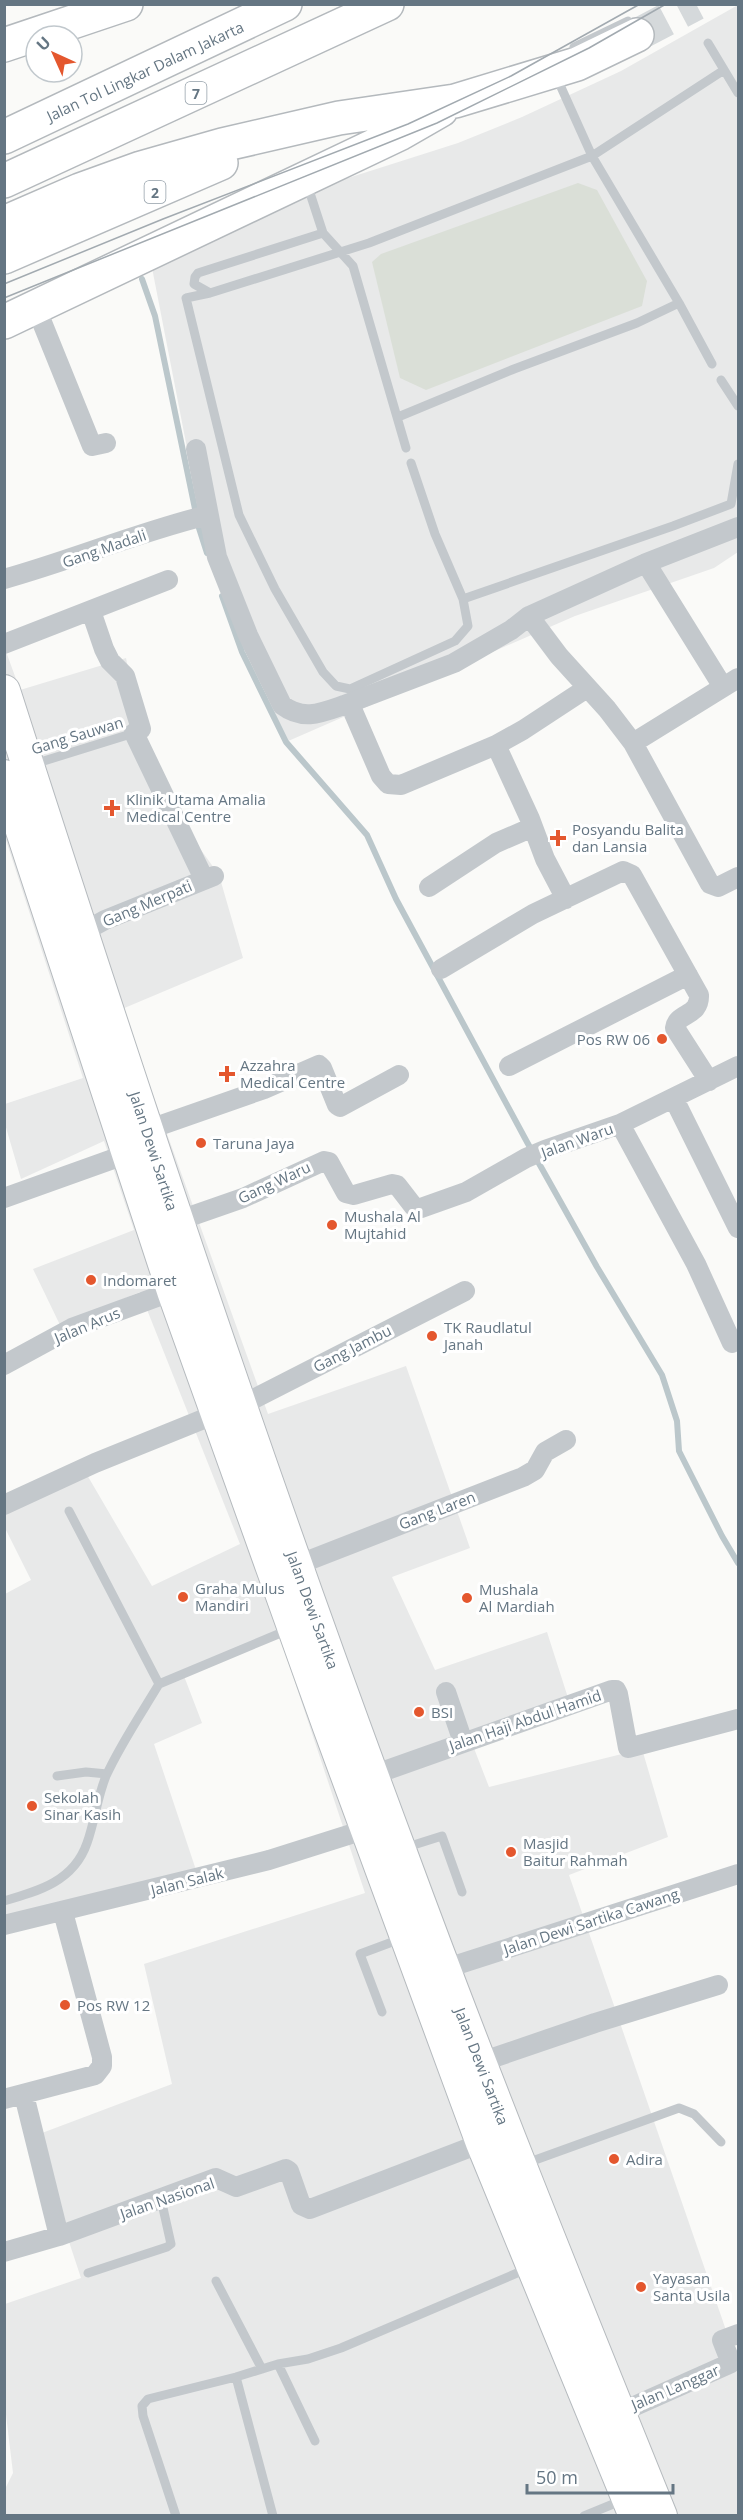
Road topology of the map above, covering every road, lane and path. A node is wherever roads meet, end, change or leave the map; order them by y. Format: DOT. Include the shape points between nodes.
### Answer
graph roads {
  1 [pos="126,4"];
  2 [pos="285,4"];
  3 [pos="387,4"];
  4 [pos="632,28"];
  5 [pos="708,43"];
  6 [pos="4,45"];
  7 [pos="552,63"];
  8 [pos="724,70"];
  9 [pos="738,93"];
  10 [pos="455,102"];
  11 [pos="305,126"];
  12 [pos="4,137"];
  13 [pos="592,156"];
  14 [pos="305,178"];
  15 [pos="4,181"];
  16 [pos="4,223"];
  17 [pos="323,233"];
  18 [pos="340,253"];
  19 [pos="4,257"];
  20 [pos="210,294"];
  21 [pos="679,303"];
  22 [pos="35,305"];
  23 [pos="4,321"];
  24 [pos="712,364"];
  25 [pos="721,380"];
  26 [pos="738,406"];
  27 [pos="398,417"];
  28 [pos="106,443"];
  29 [pos="406,448"];
  30 [pos="196,449"];
  31 [pos="411,463"];
  32 [pos="738,464"];
  33 [pos="199,518"];
  34 [pos="738,527"];
  35 [pos="646,563"];
  36 [pos="4,579"];
  37 [pos="168,580"];
  38 [pos="463,599"];
  39 [pos="91,611"];
  40 [pos="529,616"];
  41 [pos="4,644"];
  42 [pos="731,683"];
  43 [pos="587,688"];
  44 [pos="4,691"];
  45 [pos="344,705"];
  46 [pos="134,733"];
  47 [pos="633,743"];
  48 [pos="496,745"];
  49 [pos="16,771"];
  50 [pos="533,827"];
  51 [pos="738,877"];
  52 [pos="429,888"];
  53 [pos="566,899"];
  54 [pos="81,933"];
  55 [pos="441,969"];
  56 [pos="688,975"];
  57 [pos="509,1066"];
  58 [pos="738,1066"];
  59 [pos="399,1075"];
  60 [pos="709,1081"];
  61 [pos="674,1099"];
  62 [pos="620,1124"];
  63 [pos="147,1130"];
  64 [pos="127,1154"];
  65 [pos="4,1198"];
  66 [pos="414,1207"];
  67 [pos="177,1221"];
  68 [pos="738,1228"];
  69 [pos="465,1290"];
  70 [pos="173,1291"];
  71 [pos="732,1343"];
  72 [pos="4,1365"];
  73 [pos="228,1410"];
  74 [pos="566,1440"];
  75 [pos="4,1504"];
  76 [pos="69,1511"];
  77 [pos="297,1565"];
  78 [pos="305,1624"];
  79 [pos="159,1684"];
  80 [pos="446,1692"];
  81 [pos="738,1719"];
  82 [pos="463,1742"];
  83 [pos="107,1774"];
  84 [pos="373,1775"];
  85 [pos="57,1776"];
  86 [pos="367,1829"];
  87 [pos="399,1849"];
  88 [pos="738,1874"];
  89 [pos="462,1892"];
  90 [pos="4,1901"];
  91 [pos="63,1912"];
  92 [pos="4,1925"];
  93 [pos="405,1938"];
  94 [pos="444,1969"];
  95 [pos="718,1985"];
  96 [pos="382,2012"];
  97 [pos="481,2062"];
  98 [pos="14,2097"];
  99 [pos="495,2138"];
  100 [pos="721,2142"];
  101 [pos="519,2166"];
  102 [pos="161,2199"];
  103 [pos="59,2236"];
  104 [pos="4,2252"];
  105 [pos="544,2261"];
  106 [pos="88,2273"];
  107 [pos="216,2281"];
  108 [pos="738,2334"];
  109 [pos="278,2364"];
  110 [pos="262,2369"];
  111 [pos="236,2377"];
  112 [pos="619,2413"];
  113 [pos="315,2441"];
  114 [pos="631,2507"];
  115 [pos="176,2516"];
  116 [pos="273,2516"];
  117 [pos="584,2516"];
  118 [pos="661,2516"];
  1 -- 6 [label="highway"];
  2 -- 12 [label="highway, Jalan Tol Lingkar Dalam Jakarta"];
  3 -- 15 [label="highway, 7"];
  4 -- 7 [label="highway, 2" via="577,64"];
  5 -- 8 [label="lane"];
  7 -- 10 [label="highway, 2"];
  7 -- 13 [label="lane"];
  8 -- 9 [label="lane"];
  8 -- 13 [label="lane"];
  10 -- 11 [label="highway, 2"];
  10 -- 14 [label="highway" via="401,133"];
  11 -- 16 [label="highway, 2" via="141,168"];
  11 -- 19 [label="highway, 2"];
  13 -- 18 [label="lane"];
  13 -- 21 [label="lane"];
  14 -- 17 [label="lane"];
  14 -- 22 [label="highway"];
  17 -- 18 [label="lane"];
  17 -- 20 [label="lane" via="198,273 194,284"];
  18 -- 20 [label="lane"];
  18 -- 27 [label="lane" via="353,266"];
  20 -- 38 [label="lane" via="186,298 239,515 323,672 336,686 350,689 455,641 468,626"];
  21 -- 24 [label="lane"];
  21 -- 27 [label="lane"];
  22 -- 23 [label="highway"];
  22 -- 28 [label="street" via="92,446"];
  25 -- 26 [label="lane"];
  27 -- 29 [label="lane"];
  30 -- 45 [label="street" via="217,557 282,705 291,712 312,716"];
  31 -- 38 [label="lane"];
  32 -- 38 [label="lane" via="731,504"];
  33 -- 36 [label="street, Gang Madali"];
  34 -- 35 [label="street"];
  35 -- 40 [label="street"];
  35 -- 42 [label="street"];
  37 -- 39 [label="street"];
  39 -- 41 [label="street"];
  39 -- 46 [label="street" via="107,655 125,676 141,729"];
  40 -- 43 [label="street"];
  40 -- 45 [label="street" via="454,663"];
  42 -- 47 [label="street"];
  43 -- 47 [label="street"];
  43 -- 48 [label="street"];
  44 -- 49 [label="main road, Jalan Dewi Sartika"];
  45 -- 48 [label="street" via="352,709 381,776 392,785 401,785"];
  46 -- 49 [label="lane, Gang Sauwan"];
  46 -- 54 [label="street, Gang Merpati" via="209,877"];
  47 -- 51 [label="street" via="710,884 718,887"];
  48 -- 50 [label="street"];
  49 -- 54 [label="main road, Jalan Dewi Sartika"];
  49 -- 64 [label="main road, Jalan Dewi Sartika"];
  50 -- 52 [label="street" via="496,843"];
  50 -- 53 [label="street"];
  53 -- 55 [label="street" via="533,914"];
  53 -- 56 [label="street" via="627,871"];
  54 -- 63 [label="main road, Jalan Dewi Sartika"];
  56 -- 57 [label="street"];
  56 -- 60 [label="street" via="699,1003 694,1011 678,1020 675,1028"];
  58 -- 60 [label="street, Jalan Waru"];
  59 -- 63 [label="street" via="340,1107 320,1065"];
  60 -- 61 [label="street, Jalan Waru"];
  61 -- 62 [label="street, Jalan Waru"];
  61 -- 68 [label="street"];
  62 -- 66 [label="street, Jalan Waru" via="526,1158 466,1192"];
  62 -- 71 [label="street" via="696,1264"];
  63 -- 67 [label="main road, Jalan Dewi Sartika"];
  64 -- 65 [label="street"];
  64 -- 70 [label="main road, Jalan Dewi Sartika"];
  66 -- 67 [label="street, Gang Waru" via="397,1185 354,1195 346,1193 329,1162 324,1161 243,1198"];
  67 -- 73 [label="main road, Jalan Dewi Sartika"];
  69 -- 73 [label="street, Gang Jambu"];
  70 -- 72 [label="street, Jalan Arus" via="72,1328"];
  70 -- 73 [label="main road, Jalan Dewi Sartika"];
  73 -- 75 [label="street, Gang Jambu"];
  73 -- 77 [label="main road, Jalan Dewi Sartika"];
  73 -- 78 [label="main road, Jalan Dewi Sartika"];
  74 -- 77 [label="street, Gang Laren" via="545,1452 535,1470 523,1477"];
  76 -- 79 [label="lane"];
  77 -- 78 [label="main road, Jalan Dewi Sartika"];
  78 -- 79 [label="lane"];
  78 -- 84 [label="main road, Jalan Dewi Sartika"];
  78 -- 86 [label="main road, Jalan Dewi Sartika"];
  79 -- 83 [label="lane"];
  80 -- 82 [label="street"];
  81 -- 82 [label="street, Jalan Haji Abdul Hamid" via="628,1748 618,1694 612,1690"];
  82 -- 84 [label="street, Jalan Haji Abdul Hamid"];
  83 -- 85 [label="lane"];
  83 -- 90 [label="lane" via="97,1798 87,1845 72,1868 57,1883"];
  84 -- 87 [label="main road, Jalan Dewi Sartika"];
  86 -- 91 [label="street, Jalan Salak" via="269,1860"];
  86 -- 93 [label="main road, Jalan Dewi Sartika"];
  87 -- 89 [label="lane" via="442,1836"];
  87 -- 94 [label="main road, Jalan Dewi Sartika"];
  88 -- 94 [label="street, Jalan Dewi Sartika Cawang"];
  91 -- 92 [label="street, Jalan Salak"];
  91 -- 98 [label="street" via="102,2066 95,2075"];
  93 -- 96 [label="lane" via="360,1954"];
  93 -- 99 [label="main road, Jalan Dewi Sartika"];
  94 -- 97 [label="main road, Jalan Dewi Sartika"];
  95 -- 97 [label="street"];
  97 -- 99 [label="main road, Jalan Dewi Sartika"];
  98 -- 103 [label="street"];
  99 -- 101 [label="main road, Jalan Dewi Sartika"];
  99 -- 102 [label="street, Jalan Nasional" via="310,2209 301,2205 286,2169 236,2187 216,2178"];
  99 -- 105 [label="main road, Jalan Dewi Sartika"];
  100 -- 101 [label="lane" via="694,2114 679,2108"];
  101 -- 105 [label="main road, Jalan Dewi Sartika"];
  102 -- 103 [label="street, Jalan Nasional"];
  102 -- 106 [label="lane" via="171,2244"];
  103 -- 104 [label="street, Jalan Nasional"];
  105 -- 109 [label="lane" via="341,2348 308,2360"];
  105 -- 112 [label="main road, Jalan Dewi Sartika"];
  105 -- 114 [label="main road, Jalan Dewi Sartika"];
  107 -- 110 [label="lane"];
  108 -- 112 [label="street, Jalan Langgar" via="723,2340 731,2363"];
  109 -- 110 [label="lane"];
  109 -- 113 [label="lane"];
  110 -- 111 [label="lane"];
  111 -- 115 [label="lane" via="148,2398 142,2406"];
  111 -- 116 [label="lane"];
  112 -- 118 [label="main road, Jalan Dewi Sartika"];
  114 -- 117 [label="lane"];
}
